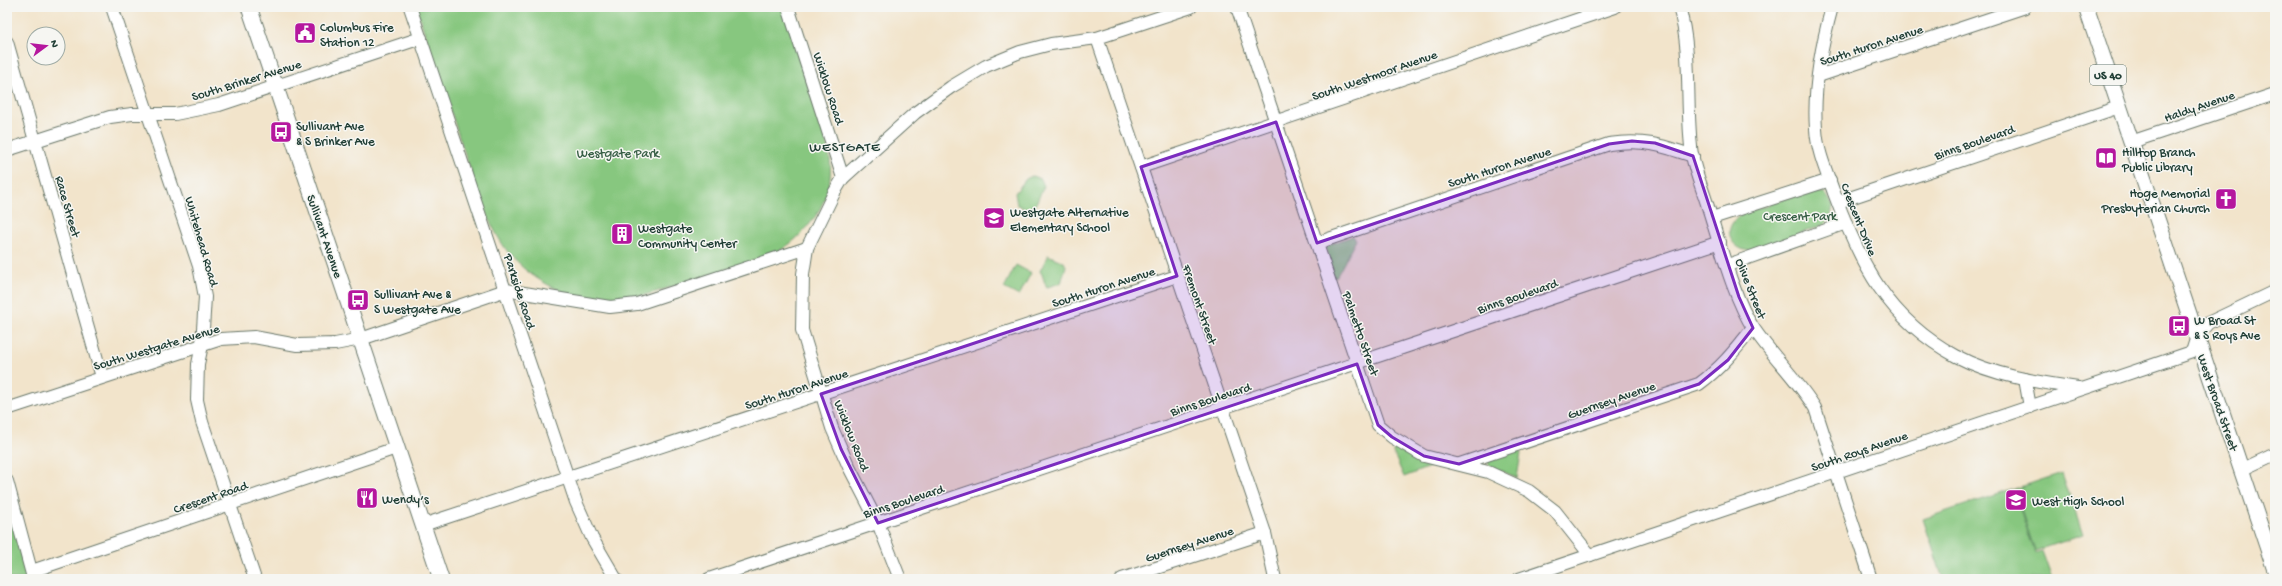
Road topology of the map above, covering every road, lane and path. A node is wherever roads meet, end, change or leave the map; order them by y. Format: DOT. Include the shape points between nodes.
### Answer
graph roads {
  1 [pos="112,7"];
  2 [pos="249,7"];
  3 [pos="410,7"];
  4 [pos="788,7"];
  5 [pos="1191,7"];
  6 [pos="1237,7"];
  7 [pos="1615,7"];
  8 [pos="1679,7"];
  9 [pos="1832,7"];
  10 [pos="2025,7"];
  11 [pos="2086,7"];
  12 [pos="421,38"];
  13 [pos="1097,38"];
  14 [pos="7,42"];
  15 [pos="1818,76"];
  16 [pos="275,86"];
  17 [pos="2275,94"];
  18 [pos="2119,107"];
  19 [pos="148,114"];
  20 [pos="1276,122"];
  21 [pos="36,140"];
  22 [pos="2131,142"];
  23 [pos="7,150"];
  24 [pos="1692,156"];
  25 [pos="1141,167"];
  26 [pos="844,178"];
  27 [pos="1830,180"];
  28 [pos="1838,202"];
  29 [pos="1712,218"];
  30 [pos="1846,223"];
  31 [pos="1720,242"];
  32 [pos="1317,243"];
  33 [pos="807,248"];
  34 [pos="1728,265"];
  35 [pos="1177,276"];
  36 [pos="506,290"];
  37 [pos="2275,291"];
  38 [pos="1753,328"];
  39 [pos="2196,336"];
  40 [pos="361,339"];
  41 [pos="202,345"];
  42 [pos="1358,364"];
  43 [pos="102,377"];
  44 [pos="2025,379"];
  45 [pos="2082,388"];
  46 [pos="821,394"];
  47 [pos="2030,407"];
  48 [pos="7,409"];
  49 [pos="1222,409"];
  50 [pos="396,448"];
  51 [pos="2275,454"];
  52 [pos="1459,464"];
  53 [pos="2241,470"];
  54 [pos="1836,472"];
  55 [pos="568,478"];
  56 [pos="7,481"];
  57 [pos="229,504"];
  58 [pos="878,523"];
  59 [pos="423,525"];
  60 [pos="1265,533"];
  61 [pos="1590,555"];
  62 [pos="2275,570"];
  63 [pos="33,575"];
  64 [pos="255,579"];
  65 [pos="440,579"];
  66 [pos="616,579"];
  67 [pos="709,579"];
  68 [pos="900,579"];
  69 [pos="1122,579"];
  70 [pos="1275,579"];
  71 [pos="1519,579"];
  72 [pos="1871,579"];
  1 -- 19 [label="street, Whitehead Road"];
  2 -- 16 [label="main road, Sullivant Avenue"];
  3 -- 12 [label="street, Parkside Road"];
  4 -- 26 [label="street, Wicklow Road"];
  5 -- 13 [label="street"];
  6 -- 20 [label="street, Palmetto Street"];
  7 -- 20 [label="street, South Westmoor Avenue"];
  8 -- 24 [label="street, Olive Street" via="1688,51"];
  9 -- 15 [label="street, Crescent Drive" via="1825,31"];
  10 -- 15 [label="street, South Huron Avenue"];
  11 -- 18 [label="main road, West Broad Street / US 40"];
  12 -- 16 [label="street, South Brinker Avenue"];
  12 -- 36 [label="street, Parkside Road"];
  13 -- 25 [label="street, Fremont Street"];
  13 -- 26 [label="street" via="1051,44 1020,52 986,66 915,113"];
  14 -- 21 [label="street, Race Street"];
  15 -- 27 [label="street, Crescent Drive" via="1816,131"];
  16 -- 19 [label="street, South Brinker Avenue" via="219,105 185,113"];
  16 -- 40 [label="main road, Sullivant Avenue"];
  17 -- 22 [label="street, Haldy Avenue"];
  18 -- 22 [label="main road, West Broad Street / US 40"];
  18 -- 28 [label="street, Binns Boulevard"];
  19 -- 21 [label="street, South Brinker Avenue" via="122,114 96,120"];
  19 -- 41 [label="street, Whitehead Road" via="199,266 205,297"];
  20 -- 25 [label="street, South Westmoor Avenue"];
  20 -- 32 [label="street, Palmetto Street"];
  21 -- 23 [label="street, South Brinker Avenue"];
  21 -- 43 [label="street, Race Street"];
  22 -- 39 [label="main road, West Broad Street / US 40"];
  24 -- 29 [label="street, Olive Street"];
  24 -- 32 [label="street, South Huron Avenue" via="1655,143 1632,141 1609,144"];
  25 -- 35 [label="street, Fremont Street"];
  26 -- 33 [label="street"];
  27 -- 28 [label="street, Crescent Drive"];
  27 -- 29 [label="street"];
  28 -- 30 [label="street, Crescent Drive"];
  29 -- 31 [label="street, Olive Street"];
  30 -- 34 [label="street"];
  30 -- 44 [label="street, Crescent Drive" via="1852,242 1879,288 1914,327 1957,356 2008,376"];
  31 -- 34 [label="street, Olive Street"];
  31 -- 42 [label="street, Binns Boulevard"];
  32 -- 42 [label="street, Palmetto Street"];
  33 -- 36 [label="street, South Westgate Avenue" via="637,304 610,307"];
  33 -- 46 [label="street, Wicklow Road" via="803,274 802,330"];
  34 -- 38 [label="street, Olive Street"];
  35 -- 46 [label="street, South Huron Avenue"];
  35 -- 49 [label="street, Fremont Street"];
  36 -- 40 [label="street, South Westgate Avenue"];
  36 -- 55 [label="street, Parkside Road"];
  37 -- 39 [label="street" via="2208,323"];
  38 -- 52 [label="street, Guernsey Avenue" via="1728,360 1699,384"];
  38 -- 54 [label="street, Olive Street" via="1802,387 1815,408"];
  39 -- 45 [label="street, South Roys Avenue" via="2192,352"];
  39 -- 53 [label="main road, West Broad Street / US 40"];
  40 -- 41 [label="street, South Westgate Avenue" via="335,344 297,345 236,337"];
  40 -- 50 [label="main road, Sullivant Avenue"];
  41 -- 43 [label="street, South Westgate Avenue"];
  41 -- 57 [label="street, Whitehead Road" via="198,364 197,400"];
  42 -- 49 [label="street, Binns Boulevard"];
  42 -- 52 [label="street, Palmetto Street" via="1378,425 1392,438 1424,456"];
  43 -- 48 [label="street, South Westgate Avenue"];
  44 -- 45 [label="street, Crescent Drive"];
  44 -- 47 [label="street"];
  45 -- 47 [label="street, South Roys Avenue"];
  46 -- 55 [label="street, South Huron Avenue"];
  46 -- 58 [label="street, Wicklow Road" via="841,449"];
  47 -- 54 [label="street, South Roys Avenue"];
  49 -- 58 [label="street, Binns Boulevard"];
  49 -- 60 [label="street, Fremont Street"];
  50 -- 57 [label="street, Crescent Road"];
  50 -- 59 [label="main road, Sullivant Avenue"];
  51 -- 53 [label="street"];
  52 -- 61 [label="street, Palmetto Street" via="1488,472 1529,491 1555,511"];
  53 -- 62 [label="main road, West Broad Street / US 40"];
  54 -- 61 [label="street, South Roys Avenue"];
  54 -- 72 [label="street, Olive Street"];
  55 -- 59 [label="street, South Huron Avenue"];
  55 -- 66 [label="street, Parkside Road" via="592,538"];
  56 -- 63 [label="street"];
  57 -- 63 [label="street, Crescent Road"];
  57 -- 64 [label="street, Whitehead Road"];
  58 -- 67 [label="street, Binns Boulevard"];
  58 -- 68 [label="street, Wicklow Road"];
  59 -- 65 [label="main road, Sullivant Avenue"];
  60 -- 69 [label="street, Guernsey Avenue"];
  60 -- 70 [label="street, Fremont Street"];
  61 -- 71 [label="street, South Roys Avenue"];
}
